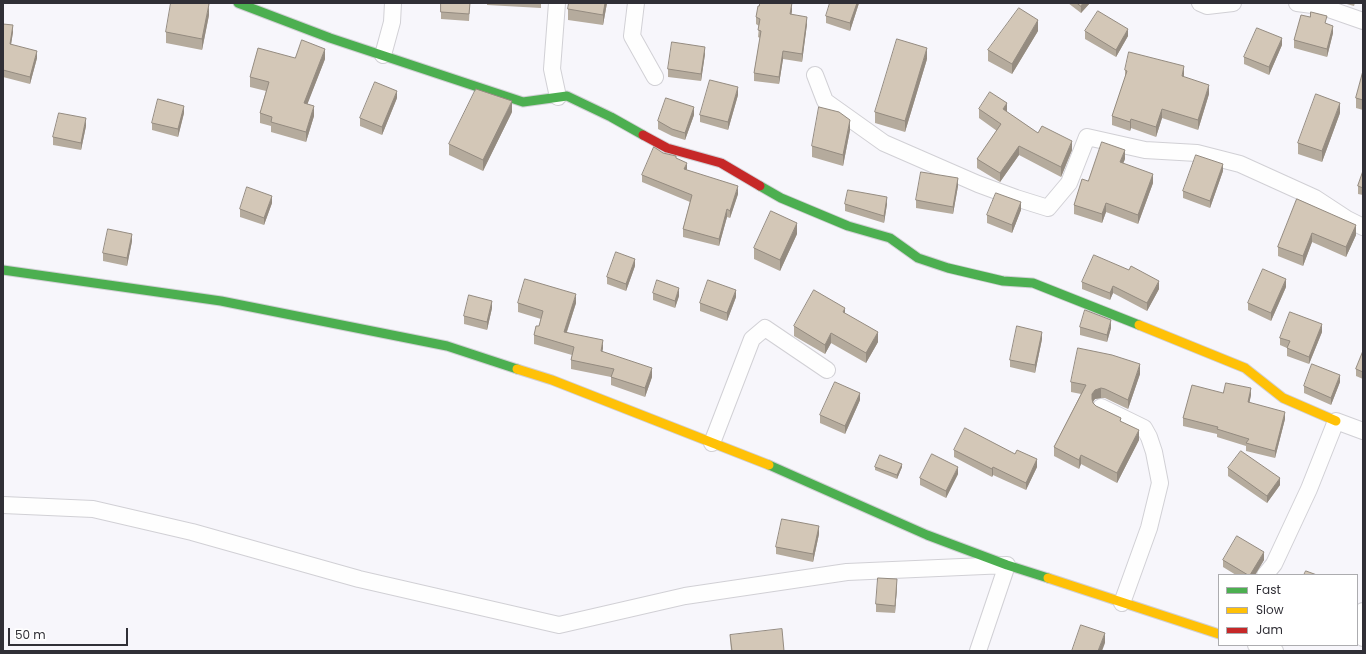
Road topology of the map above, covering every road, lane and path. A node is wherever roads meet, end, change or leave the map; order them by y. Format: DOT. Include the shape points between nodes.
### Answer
graph roads {
  1 [pos="238,3"];
  2 [pos="393,3"];
  3 [pos="557,3"];
  4 [pos="636,3"];
  5 [pos="1200,3"];
  6 [pos="1233,3"];
  7 [pos="1297,3"];
  8 [pos="1363,21"];
  9 [pos="383,55"];
  10 [pos="815,75"];
  11 [pos="655,77"];
  12 [pos="558,97"];
  13 [pos="1363,227"];
  14 [pos="3,270"];
  15 [pos="827,370"];
  16 [pos="1100,407"];
  17 [pos="1336,421"];
  18 [pos="1363,431"];
  19 [pos="712,443"];
  20 [pos="3,505"];
  21 [pos="1006,565"];
  22 [pos="1266,574"];
  23 [pos="1122,603"];
  24 [pos="1363,612"];
  25 [pos="1218,634"];
  26 [pos="1363,638"];
  27 [pos="1259,646"];
  28 [pos="978,651"];
  29 [pos="1275,651"];
  1 -- 9 [label="street"];
  2 -- 9 [label="street" via="392,22"];
  3 -- 12 [label="street" via="552,69"];
  4 -- 11 [label="street" via="632,36"];
  5 -- 6 [label="street" via="1207,6"];
  7 -- 8 [label="street" via="1320,6"];
  9 -- 12 [label="street" via="523,102"];
  10 -- 13 [label="street" via="825,101 884,143 978,184 1048,208 1069,183 1087,137 1145,150 1197,153 1240,164 1315,198"];
  12 -- 17 [label="street" via="567,96 667,148 721,163 781,198 848,226 890,238 918,258 1003,281 1033,283 1245,368 1283,398"];
  14 -- 19 [label="street" via="221,301 447,346 552,380"];
  15 -- 19 [label="street" via="765,328 752,339"];
  16 -- 23 [label="street" via="1144,428 1154,452 1160,484 1149,528"];
  17 -- 18 [label="street"];
  17 -- 22 [label="street" via="1274,564"];
  19 -- 21 [label="street" via="772,466 927,535"];
  20 -- 21 [label="street" via="93,509 192,532 359,579 559,625 685,596 846,572"];
  21 -- 23 [label="street"];
  21 -- 28 [label="street"];
  23 -- 25 [label="street"];
  24 -- 26 [label="street"];
  27 -- 29 [label="street"];
}
